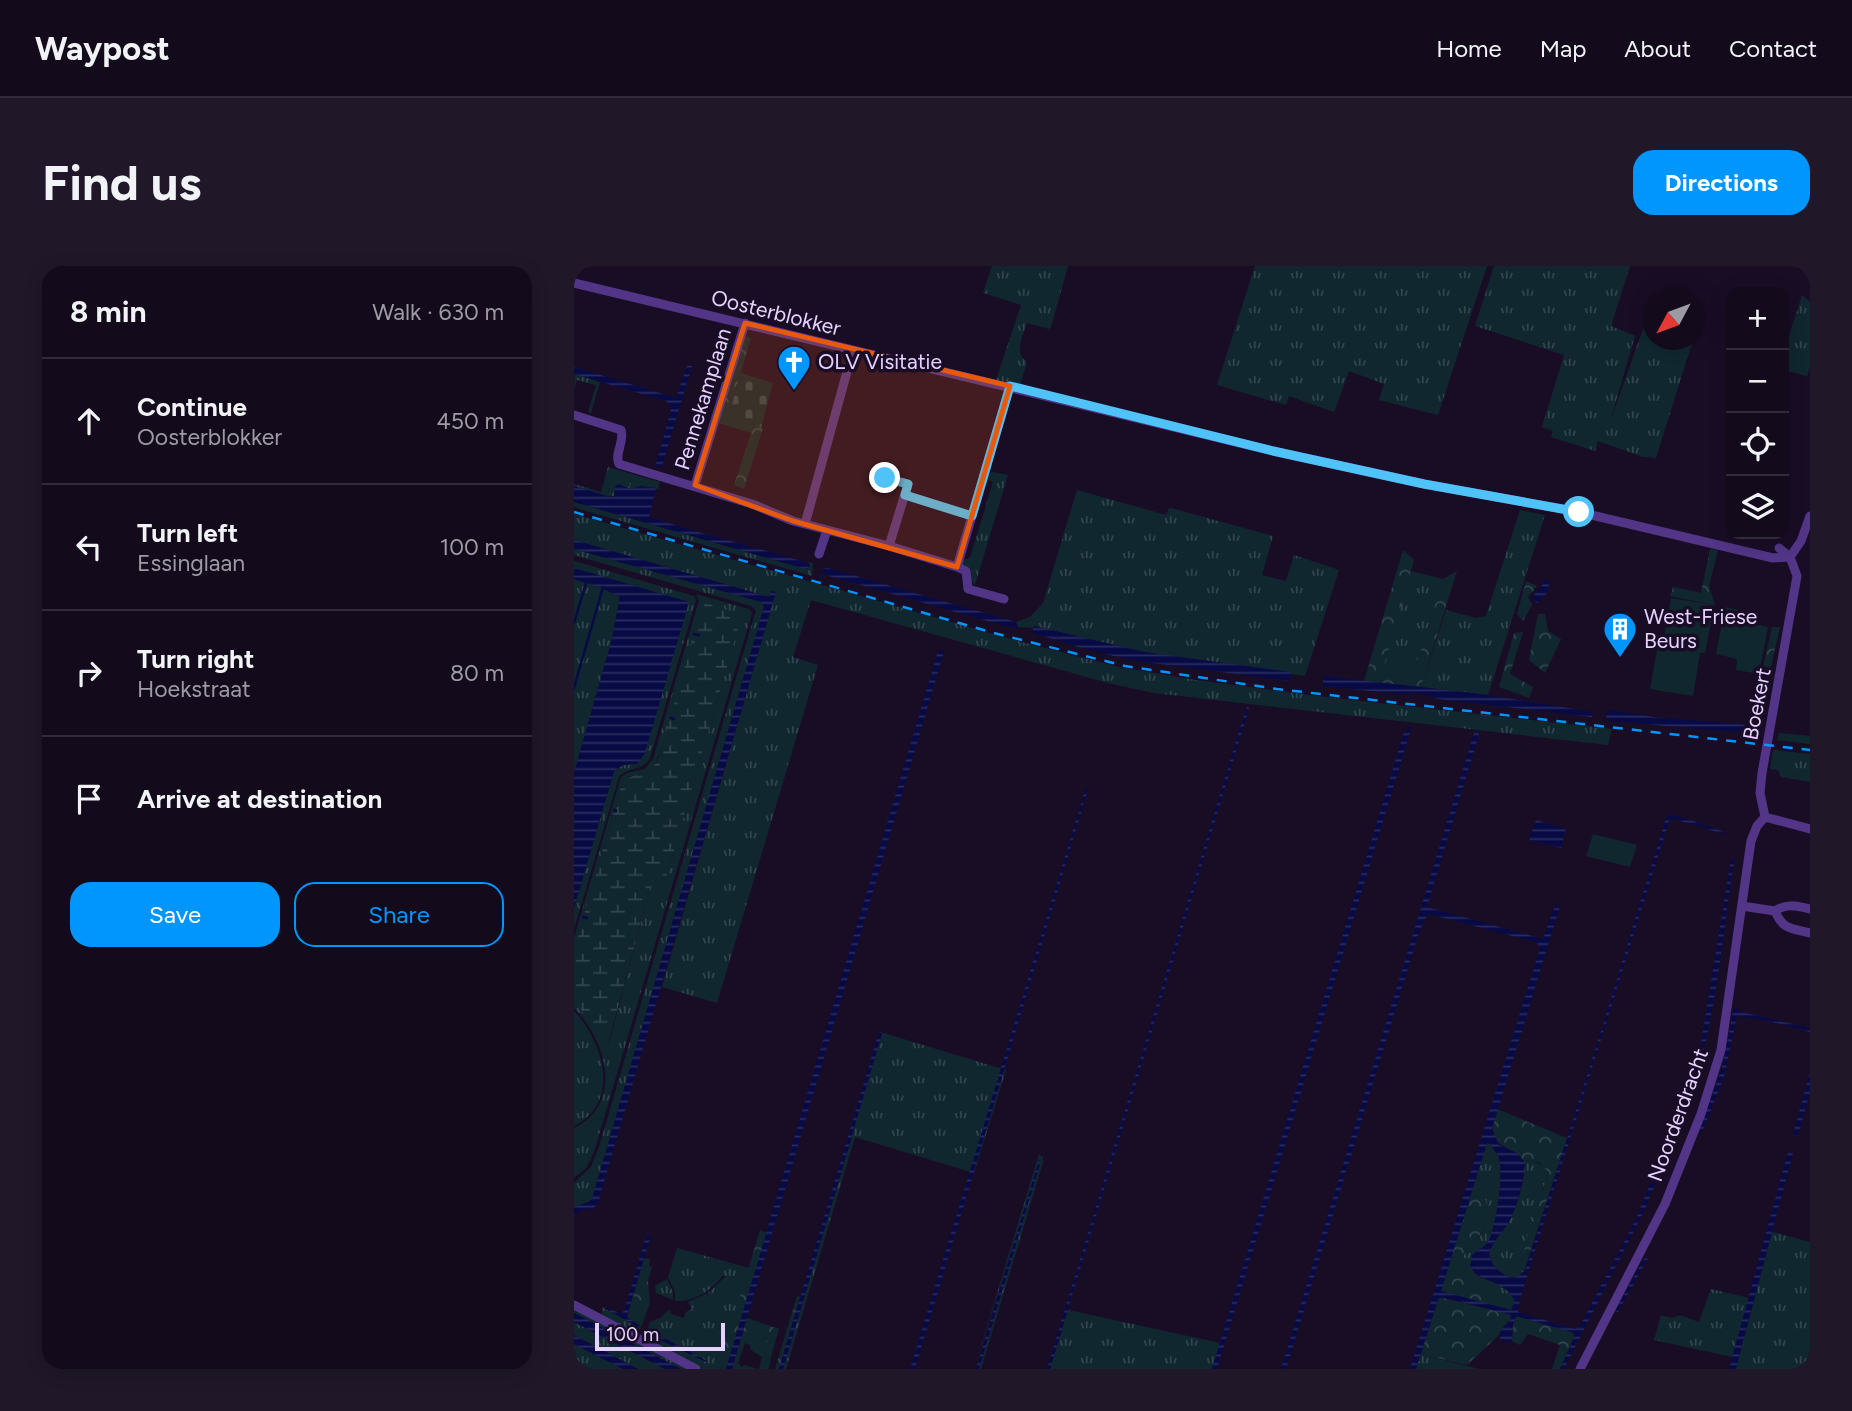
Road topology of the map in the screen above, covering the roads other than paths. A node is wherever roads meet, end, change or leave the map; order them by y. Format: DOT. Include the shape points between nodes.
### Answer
graph roads {
  1 [pos="574,283"];
  2 [pos="744,323"];
  3 [pos="853,350"];
  4 [pos="1010,386"];
  5 [pos="574,415"];
  6 [pos="885,478"];
  7 [pos="695,485"];
  8 [pos="905,495"];
  9 [pos="972,516"];
  10 [pos="1810,516"];
  11 [pos="805,524"];
  12 [pos="827,530"];
  13 [pos="1806,542"];
  14 [pos="889,546"];
  15 [pos="1779,548"];
  16 [pos="820,554"];
  17 [pos="1790,557"];
  18 [pos="957,566"];
  19 [pos="1004,599"];
  20 [pos="1765,817"];
  21 [pos="1810,829"];
  22 [pos="1742,906"];
  23 [pos="1810,909"];
  24 [pos="1775,911"];
  25 [pos="1810,933"];
  26 [pos="574,1304"];
  27 [pos="696,1369"];
  28 [pos="1580,1369"];
  1 -- 2 [label="street, Oosterblokker"];
  2 -- 3 [label="street, Oosterblokker"];
  2 -- 7 [label="street, Pennekamplaan"];
  3 -- 4 [label="street, Oosterblokker"];
  3 -- 11 [label="street"];
  4 -- 9 [label="street"];
  4 -- 17 [label="street, Oosterblokker" via="1373,473 1579,512 1773,558"];
  5 -- 7 [label="street, Pennekamplaan" via="621,430 619,464"];
  6 -- 8 [label="street" via="908,484"];
  7 -- 11 [label="street, Pennekamplaan"];
  8 -- 9 [label="street"];
  8 -- 14 [label="street"];
  9 -- 18 [label="street"];
  10 -- 13 [label="street"];
  11 -- 12 [label="street, Pennekamplaan"];
  12 -- 14 [label="street, Pennekamplaan"];
  12 -- 16 [label="street"];
  13 -- 17 [label="street"];
  14 -- 18 [label="street, Pennekamplaan"];
  15 -- 17 [label="street"];
  17 -- 20 [label="street, Boekert" via="1797,576 1762,773"];
  18 -- 19 [label="street" via="966,571 968,589"];
  20 -- 21 [label="street"];
  20 -- 22 [label="street, Noorderdracht" via="1753,833"];
  22 -- 24 [label="street"];
  22 -- 28 [label="street, Noorderdracht" via="1721,1050 1701,1114 1665,1204"];
  23 -- 24 [label="street" via="1789,905"];
  24 -- 25 [label="street" via="1785,927"];
  26 -- 27 [label="street"];
}
